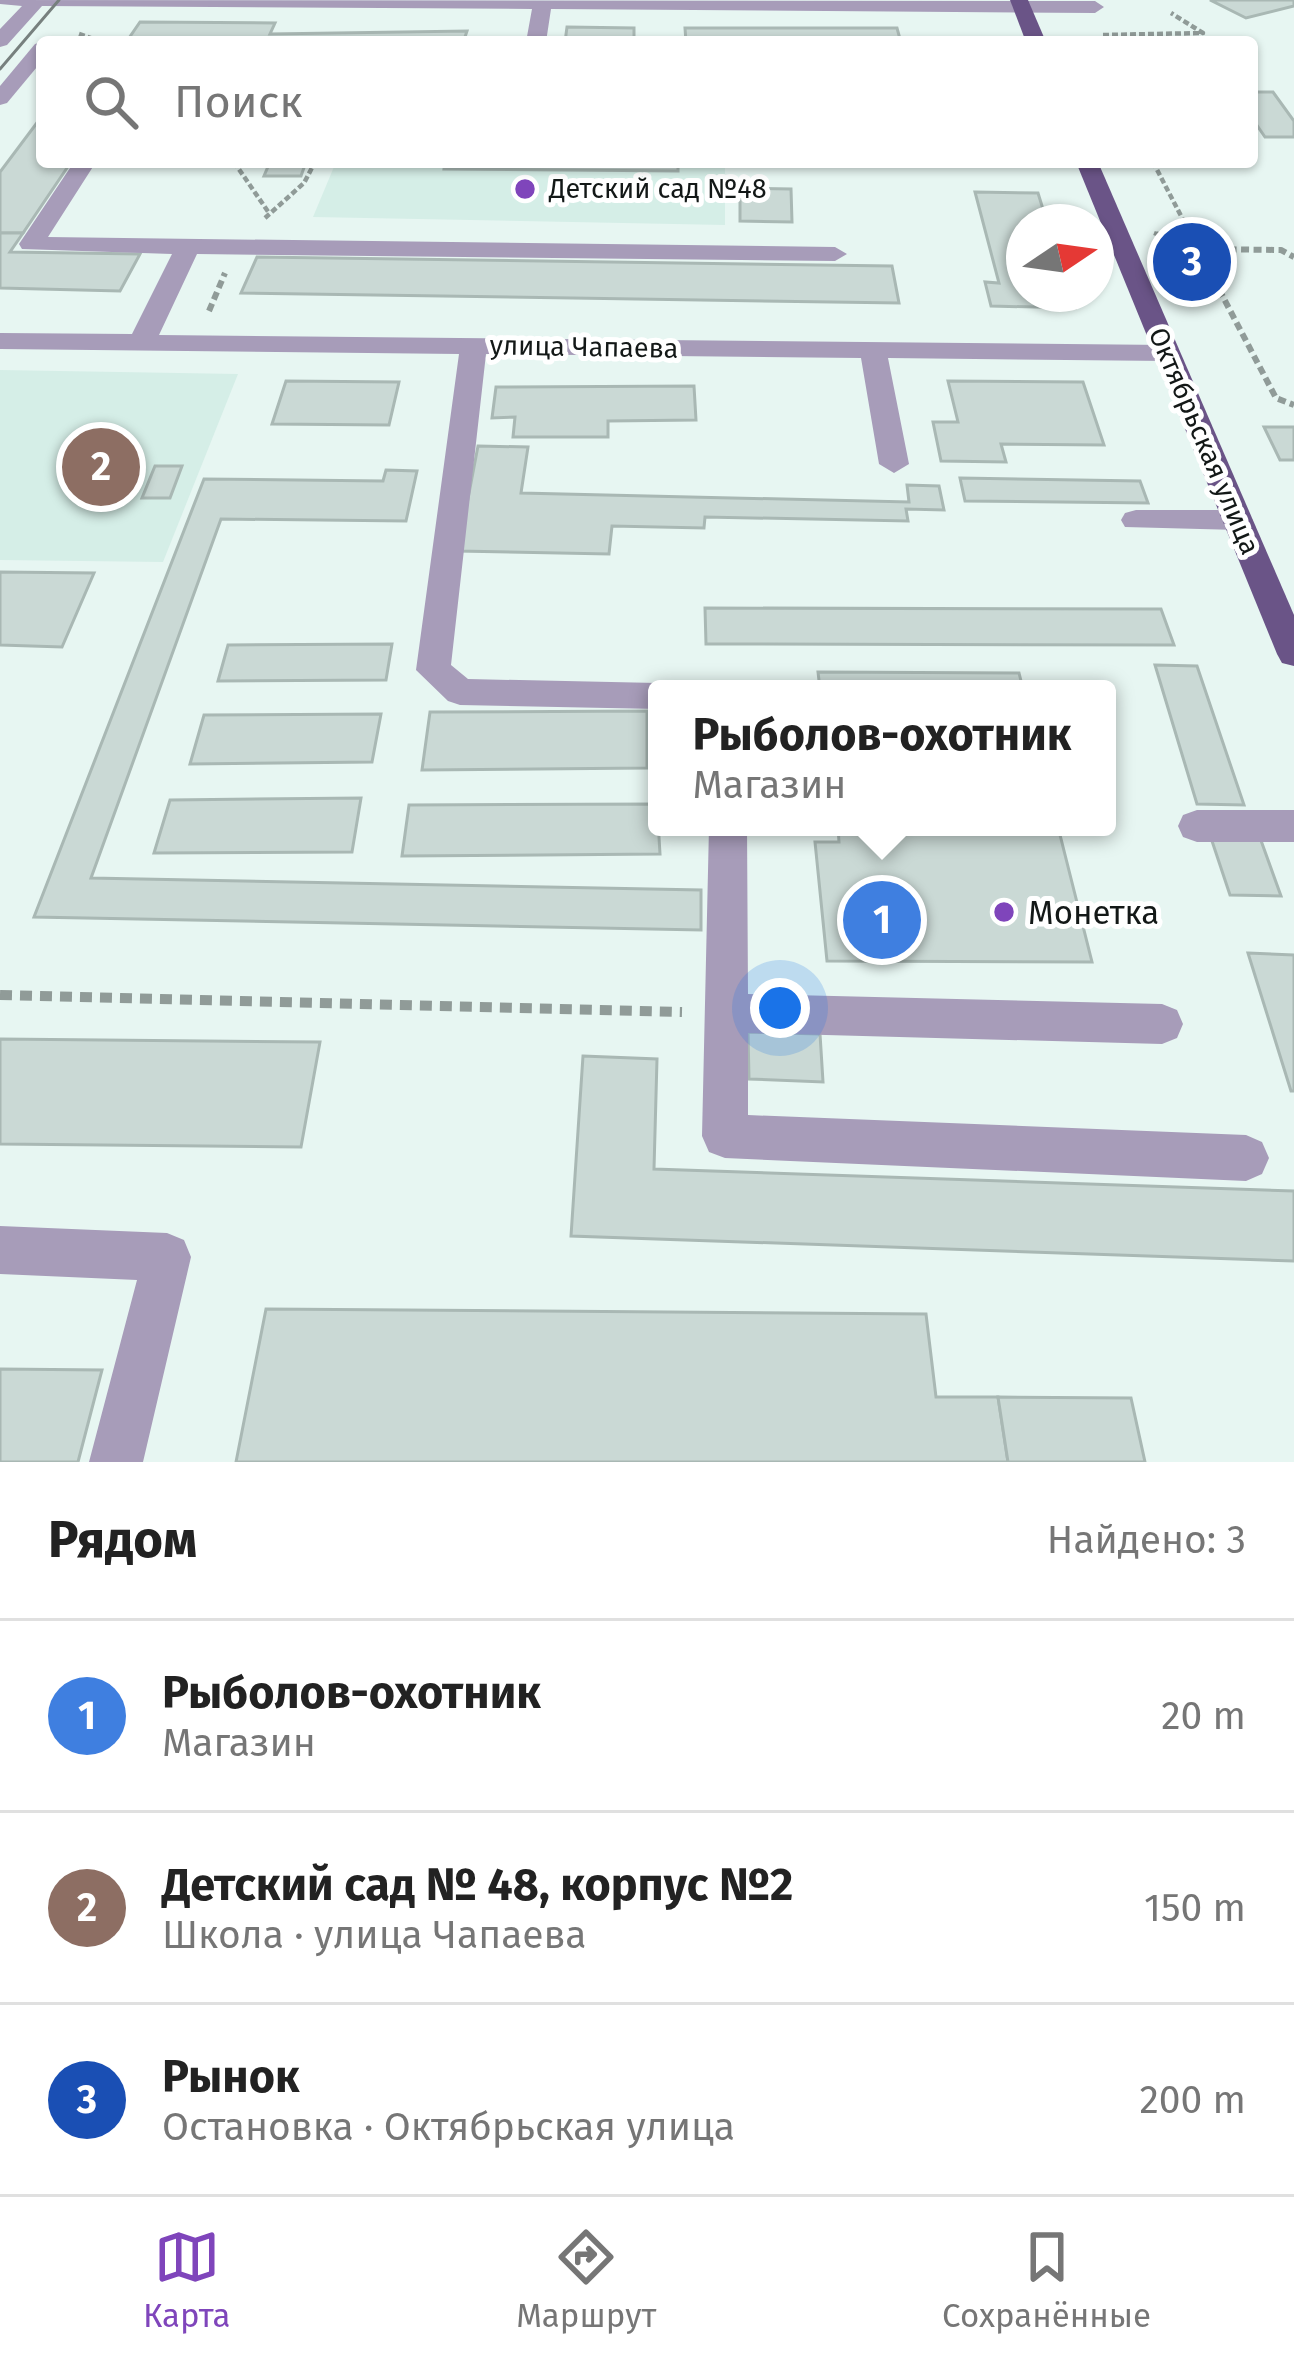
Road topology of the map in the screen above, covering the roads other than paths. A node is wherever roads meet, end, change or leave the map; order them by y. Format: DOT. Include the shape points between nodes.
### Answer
graph roads {
  1 [pos="6,0"];
  2 [pos="36,0"];
  3 [pos="81,1"];
  4 [pos="58,2"];
  5 [pos="196,2"];
  6 [pos="543,3"];
  7 [pos="1020,4"];
  8 [pos="1095,7"];
  9 [pos="52,36"];
  10 [pos="537,36"];
  11 [pos="1033,36"];
  12 [pos="0,41"];
  13 [pos="36,55"];
  14 [pos="0,99"];
  15 [pos="82,168"];
  16 [pos="1089,168"];
  17 [pos="188,247"];
  18 [pos="836,254"];
  19 [pos="1,342"];
  20 [pos="142,343"];
  21 [pos="472,346"];
  22 [pos="873,350"];
  23 [pos="1167,352"];
  24 [pos="894,464"];
  25 [pos="1136,520"];
  26 [pos="1238,520"];
  27 [pos="1292,646"];
  28 [pos="648,696"];
  29 [pos="1197,826"];
  30 [pos="1294,826"];
  31 [pos="728,836"];
  32 [pos="728,1013"];
  33 [pos="1162,1024"];
  34 [pos="1246,1157"];
  35 [pos="0,1250"];
  36 [pos="116,1462"];
  1 -- 2 [label="street"];
  2 -- 4 [label="street"];
  2 -- 12 [label="street"];
  3 -- 4 [label="street"];
  3 -- 5 [label="street"];
  3 -- 9 [label="street"];
  5 -- 6 [label="street"];
  6 -- 7 [label="street"];
  6 -- 10 [label="street"];
  7 -- 8 [label="street"];
  7 -- 11 [label="main road"];
  13 -- 14 [label="street"];
  15 -- 17 [label="street" via="31,244"];
  16 -- 23 [label="main road, Октябрьская улица"];
  17 -- 18 [label="street"];
  17 -- 20 [label="street"];
  19 -- 20 [label="street, улица Чапаева"];
  20 -- 21 [label="street, улица Чапаева"];
  21 -- 22 [label="street, улица Чапаева"];
  21 -- 28 [label="street" via="433,670 460,692"];
  22 -- 23 [label="street, улица Чапаева"];
  22 -- 24 [label="street"];
  23 -- 26 [label="main road, Октябрьская улица"];
  25 -- 26 [label="street"];
  26 -- 27 [label="main road, Октябрьская улица"];
  29 -- 30 [label="street"];
  31 -- 32 [label="street"];
  32 -- 33 [label="street"];
  32 -- 34 [label="street" via="724,1136"];
  35 -- 36 [label="street" via="166,1257"];
}
